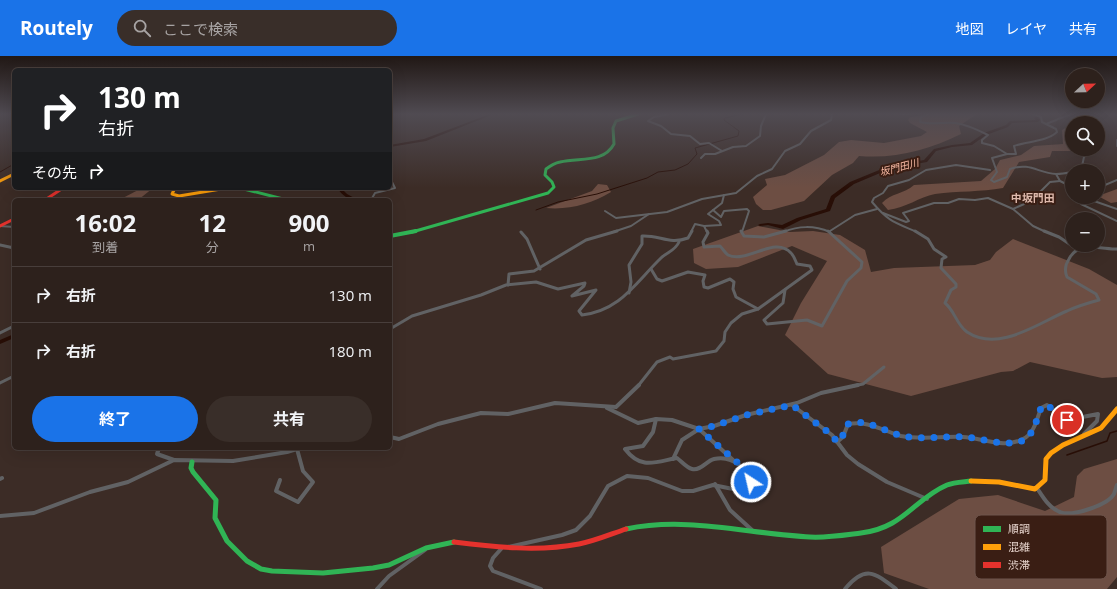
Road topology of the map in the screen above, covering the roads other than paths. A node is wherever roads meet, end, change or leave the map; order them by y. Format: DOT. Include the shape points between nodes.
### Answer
graph roads {
  1 [pos="613,139"];
  2 [pos="694,139"];
  3 [pos="758,139"];
  4 [pos="804,139"];
  5 [pos="983,139"];
  6 [pos="1046,139"];
  7 [pos="1117,140"];
  8 [pos="1117,146"];
  9 [pos="722,151"];
  10 [pos="1007,154"];
  11 [pos="701,158"];
  12 [pos="990,170"];
  13 [pos="1065,172"];
  14 [pos="1056,174"];
  15 [pos="12,175"];
  16 [pos="1060,180"];
  17 [pos="1117,180"];
  18 [pos="0,181"];
  19 [pos="392,182"];
  20 [pos="1065,183"];
  21 [pos="1105,185"];
  22 [pos="392,189"];
  23 [pos="60,190"];
  24 [pos="174,190"];
  25 [pos="215,190"];
  26 [pos="248,190"];
  27 [pos="387,190"];
  28 [pos="724,195"];
  29 [pos="48,198"];
  30 [pos="279,198"];
  31 [pos="372,198"];
  32 [pos="1080,204"];
  33 [pos="1103,204"];
  34 [pos="1013,209"];
  35 [pos="1117,209"];
  36 [pos="713,210"];
  37 [pos="877,210"];
  38 [pos="605,211"];
  39 [pos="650,213"];
  40 [pos="882,213"];
  41 [pos="12,220"];
  42 [pos="1117,221"];
  43 [pos="0,226"];
  44 [pos="704,226"];
  45 [pos="12,227"];
  46 [pos="830,231"];
  47 [pos="521,232"];
  48 [pos="392,236"];
  49 [pos="1065,241"];
  50 [pos="679,242"];
  51 [pos="0,245"];
  52 [pos="12,248"];
  53 [pos="1105,248"];
  54 [pos="1117,249"];
  55 [pos="1072,252"];
  56 [pos="540,269"];
  57 [pos="651,269"];
  58 [pos="508,285"];
  59 [pos="785,290"];
  60 [pos="629,293"];
  61 [pos="758,309"];
  62 [pos="12,327"];
  63 [pos="392,328"];
  64 [pos="0,333"];
  65 [pos="884,367"];
  66 [pos="12,377"];
  67 [pos="0,383"];
  68 [pos="792,405"];
  69 [pos="607,408"];
  70 [pos="1117,409"];
  71 [pos="656,419"];
  72 [pos="699,429"];
  73 [pos="392,438"];
  74 [pos="1080,438"];
  75 [pos="837,442"];
  76 [pos="158,450"];
  77 [pos="293,450"];
  78 [pos="298,450"];
  79 [pos="674,459"];
  80 [pos="174,460"];
  81 [pos="192,462"];
  82 [pos="736,464"];
  83 [pos="280,480"];
  84 [pos="715,484"];
  85 [pos="1117,485"];
  86 [pos="1037,488"];
  87 [pos="927,499"];
  88 [pos="0,516"];
  89 [pos="755,532"];
  90 [pos="502,548"];
  91 [pos="426,549"];
  92 [pos="378,589"];
  93 [pos="541,589"];
  94 [pos="845,589"];
  95 [pos="896,589"];
  1 -- 48 [label="street" via="613,146 606,153 593,158 555,164 546,169 545,175 554,187 548,193"];
  2 -- 9 [label="street" via="700,144 711,144"];
  3 -- 9 [label="street" via="746,146"];
  4 -- 28 [label="street" via="800,144 785,151 772,169 757,176 738,192"];
  5 -- 10 [label="street" via="982,143 994,146"];
  6 -- 10 [label="street" via="1016,145 1014,147 1017,154"];
  7 -- 8 [label="street"];
  9 -- 11 [label="street" via="705,154"];
  10 -- 14 [label="street" via="991,158 997,172 991,181 1007,177 1010,169 1019,166 1037,167"];
  12 -- 37 [label="street" via="956,165 926,170 915,178 885,188 883,193 872,200"];
  13 -- 14 [label="street"];
  14 -- 16 [label="street"];
  15 -- 18 [label="street"];
  16 -- 20 [label="street"];
  16 -- 34 [label="street" via="1050,182 1031,201"];
  17 -- 21 [label="street"];
  19 -- 22 [label="street" via="396,185"];
  23 -- 29 [label="street"];
  24 -- 25 [label="street" via="172,194 179,196"];
  26 -- 30 [label="street"];
  27 -- 31 [label="street" via="375,193"];
  28 -- 36 [label="street" via="722,202"];
  28 -- 39 [label="street" via="702,198 671,211"];
  32 -- 42 [label="street"];
  33 -- 35 [label="street"];
  34 -- 40 [label="street" via="985,198 959,199 924,206 903,213 909,219 906,222"];
  34 -- 49 [label="street" via="1034,226"];
  36 -- 44 [label="street" via="708,214 721,225"];
  36 -- 46 [label="street" via="721,217 724,211 747,209 749,211 746,223 741,230 744,236 750,238 760,238 805,226"];
  37 -- 40 [label="street"];
  37 -- 46 [label="street" via="855,215"];
  38 -- 39 [label="street" via="616,218"];
  39 -- 56 [label="street" via="631,226 586,240"];
  40 -- 55 [label="street" via="899,225 916,231 928,239 934,249 945,254 941,268 956,284 956,288 951,290 945,303 951,306 954,317 961,327 970,333 990,339 1026,329 1099,300 1096,294 1069,279 1065,274 1064,269"];
  41 -- 43 [label="street"];
  43 -- 45 [label="street"];
  44 -- 50 [label="street" via="695,224 688,238"];
  44 -- 59 [label="street" via="708,233 703,242 704,248 720,246 727,255 735,256 764,249 783,248 792,253 797,264 812,268"];
  46 -- 59 [label="street" via="844,247 860,258 863,265 847,281 822,326 807,320 767,324 764,320 783,303"];
  47 -- 56 [label="street" via="527,239"];
  50 -- 57 [label="street" via="673,252 663,256"];
  50 -- 60 [label="street" via="666,242 656,236 642,236 642,244 629,266"];
  51 -- 52 [label="street"];
  53 -- 54 [label="street"];
  56 -- 58 [label="street" via="509,274"];
  57 -- 60 [label="street"];
  57 -- 61 [label="street" via="657,279 662,281 688,272 705,275 704,287 707,288 715,288 723,280 730,278 734,282 735,298"];
  58 -- 60 [label="street" via="536,282 558,290 585,283 572,296 596,290 578,311 582,315 606,308"];
  58 -- 63 [label="street" via="412,316"];
  59 -- 61 [label="street"];
  61 -- 69 [label="street" via="744,313 731,323 725,332 724,341 716,351 660,360 620,405"];
  62 -- 64 [label="street"];
  65 -- 68 [label="street" via="863,384 821,393"];
  66 -- 67 [label="street"];
  68 -- 72 [label="street"];
  68 -- 75 [label="street" via="832,435"];
  69 -- 71 [label="street" via="638,423"];
  69 -- 73 [label="street" via="581,403 550,403 508,414 481,413 438,424 398,439"];
  70 -- 74 [label="street" via="1102,427"];
  71 -- 72 [label="street" via="672,420"];
  71 -- 79 [label="street" via="653,432 643,446 625,449 630,457 645,464"];
  72 -- 79 [label="street" via="684,436 678,444"];
  72 -- 82 [label="street"];
  74 -- 75 [label="street" via="1097,421 1098,414 1067,420 1047,405 1041,408 1029,436 1018,442 965,437 917,438 853,422 848,424"];
  74 -- 86 [label="street" via="1051,452 1046,459 1047,476"];
  75 -- 87 [label="street" via="847,455 871,472 887,482"];
  76 -- 80 [label="street" via="157,454 160,456"];
  77 -- 81 [label="street" via="240,460"];
  78 -- 83 [label="street" via="303,471 313,482 298,502 276,490"];
  79 -- 82 [label="street" via="682,461 691,469 698,469 715,459 725,459"];
  80 -- 81 [label="street"];
  80 -- 88 [label="street" via="133,481 90,492 34,513"];
  81 -- 91 [label="street" via="192,472 216,500 215,518 221,529 242,556 261,568 290,572 365,569 394,564 410,554"];
  82 -- 84 [label="street" via="747,471 750,488 747,490"];
  84 -- 89 [label="street" via="729,511"];
  84 -- 90 [label="street" via="695,492 682,491 640,476 627,476 608,484 590,515 576,530"];
  85 -- 86 [label="street" via="1114,493 1102,503 1073,515 1053,508 1044,500"];
  86 -- 87 [label="street" via="1003,483 962,482 939,489"];
  87 -- 89 [label="street" via="903,518 864,533 825,537"];
  89 -- 90 [label="street" via="703,524 653,524 625,528 585,543"];
  90 -- 91 [label="street" via="453,542"];
  90 -- 93 [label="street" via="493,558 490,566 493,571"];
  91 -- 92 [label="street" via="389,576"];
  94 -- 95 [label="street" via="854,576 862,572 875,574"];
}
